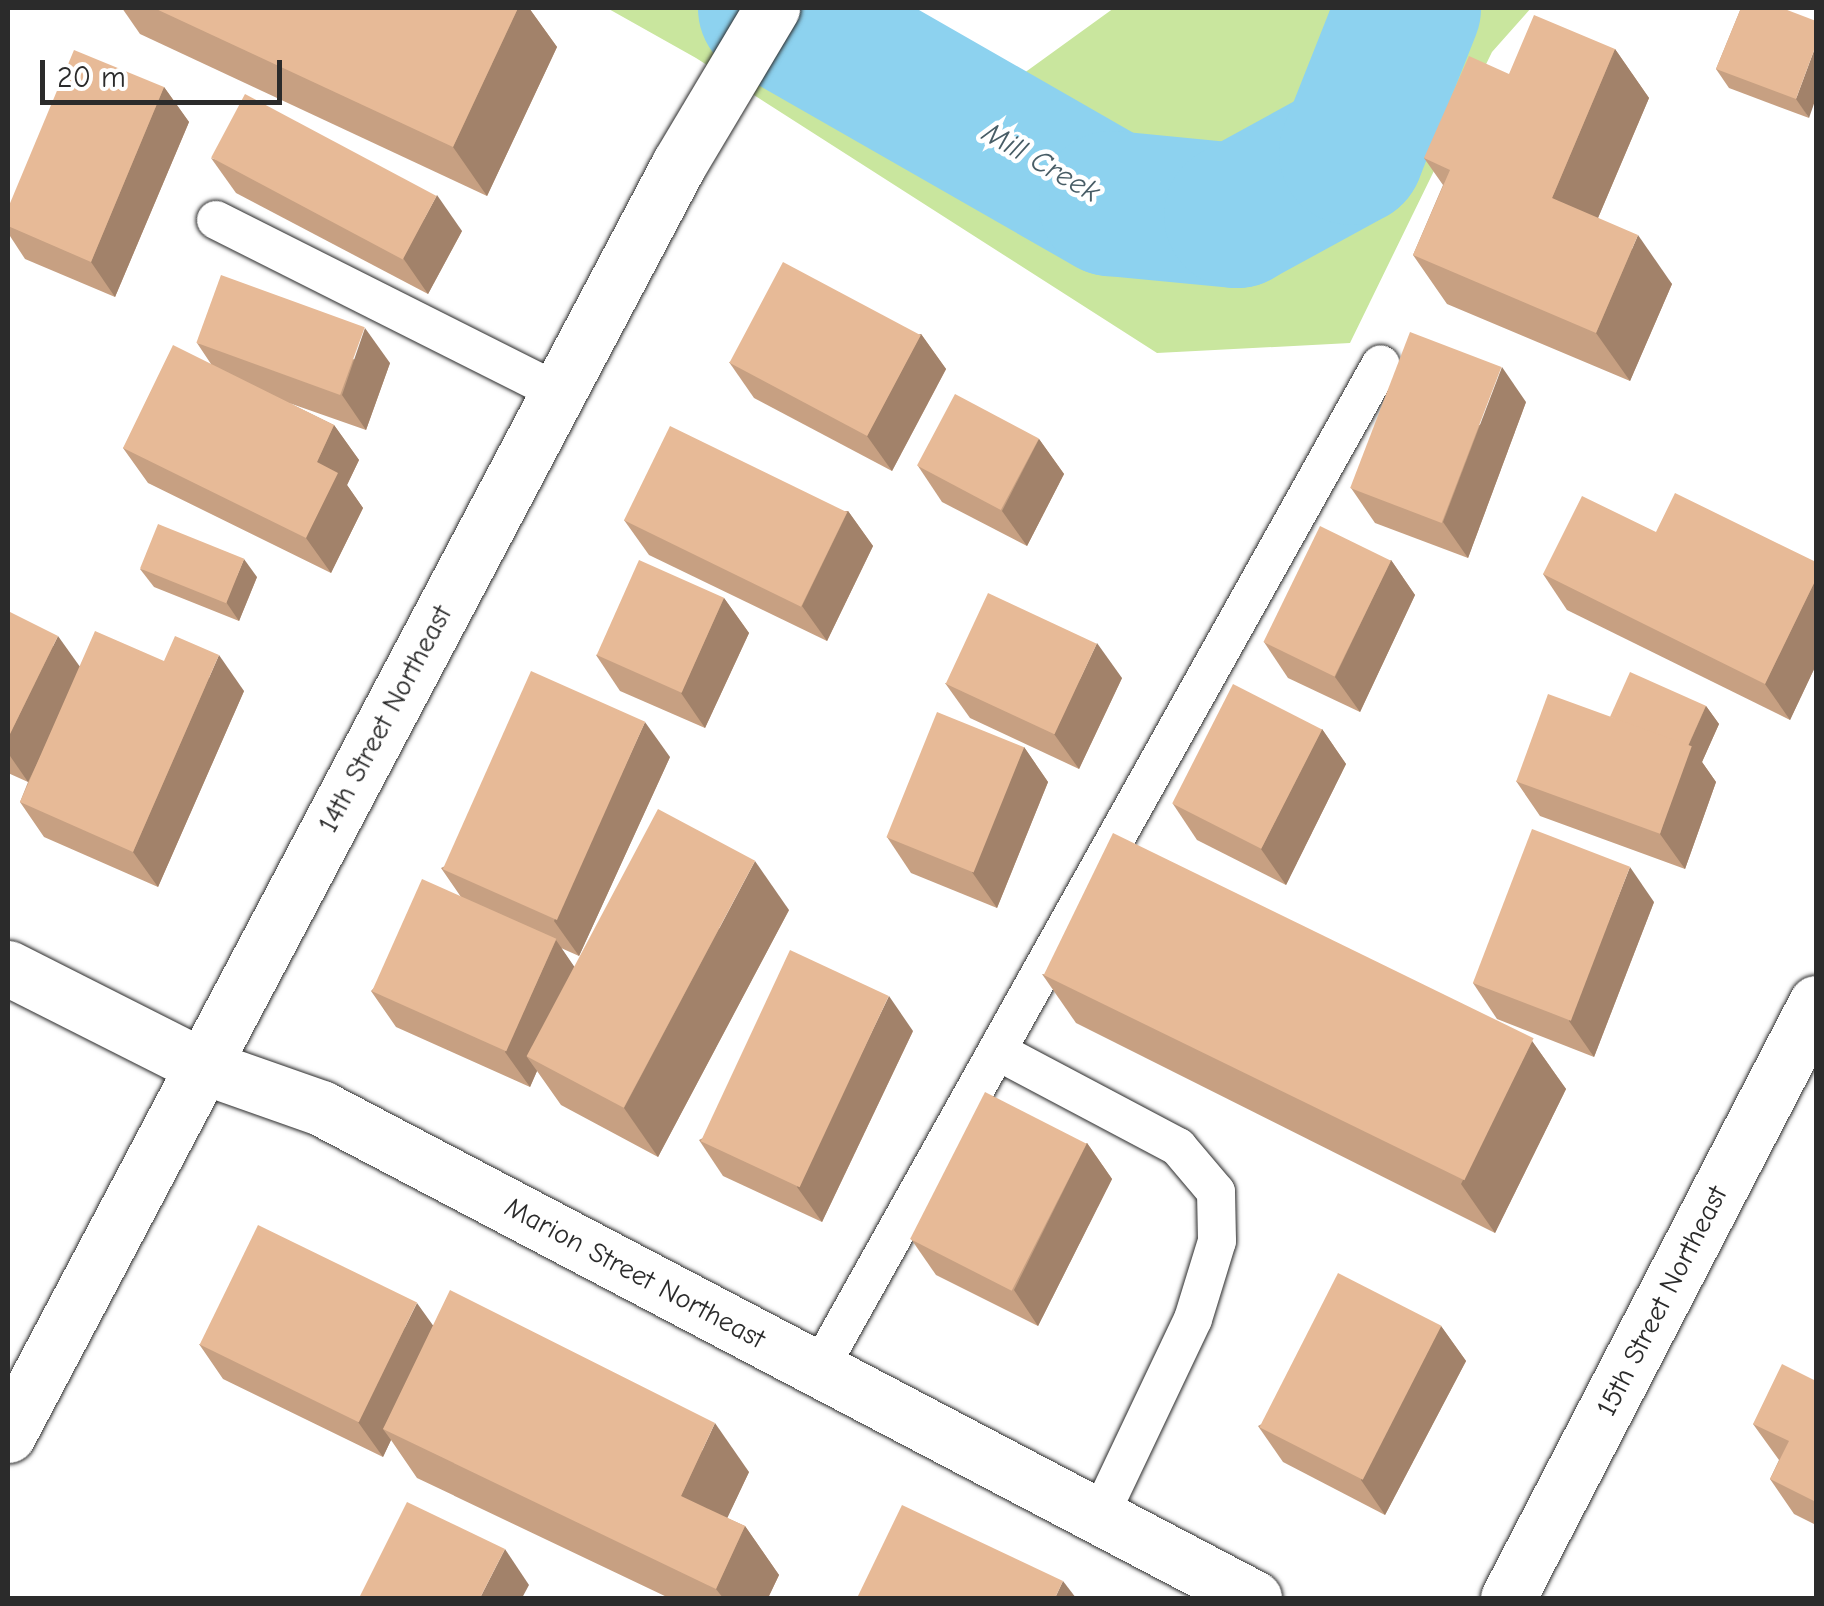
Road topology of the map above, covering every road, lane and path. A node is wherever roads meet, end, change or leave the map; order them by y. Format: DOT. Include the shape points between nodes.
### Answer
graph roads {
  1 [pos="772,8"];
  2 [pos="216,220"];
  3 [pos="1380,364"];
  4 [pos="558,392"];
  5 [pos="8,968"];
  6 [pos="1816,1003"];
  7 [pos="997,1051"];
  8 [pos="202,1066"];
  9 [pos="820,1369"];
  10 [pos="8,1435"];
  11 [pos="1099,1517"];
  12 [pos="1254,1598"];
  13 [pos="1508,1598"];
  1 -- 4 [label="street, 14th Street Northeast" via="679,164"];
  2 -- 4 [label="lane"];
  3 -- 7 [label="lane"];
  4 -- 8 [label="street, 14th Street Northeast"];
  5 -- 8 [label="street, Marion Street Northeast"];
  6 -- 13 [label="street, 15th Street Northeast"];
  7 -- 9 [label="lane"];
  7 -- 11 [label="lane" via="1178,1147 1216,1192 1217,1241 1193,1319"];
  8 -- 9 [label="street, Marion Street Northeast" via="321,1108"];
  8 -- 10 [label="street, 14th Street Northeast"];
  9 -- 11 [label="street, Marion Street Northeast"];
  11 -- 12 [label="street, Marion Street Northeast"];
}
